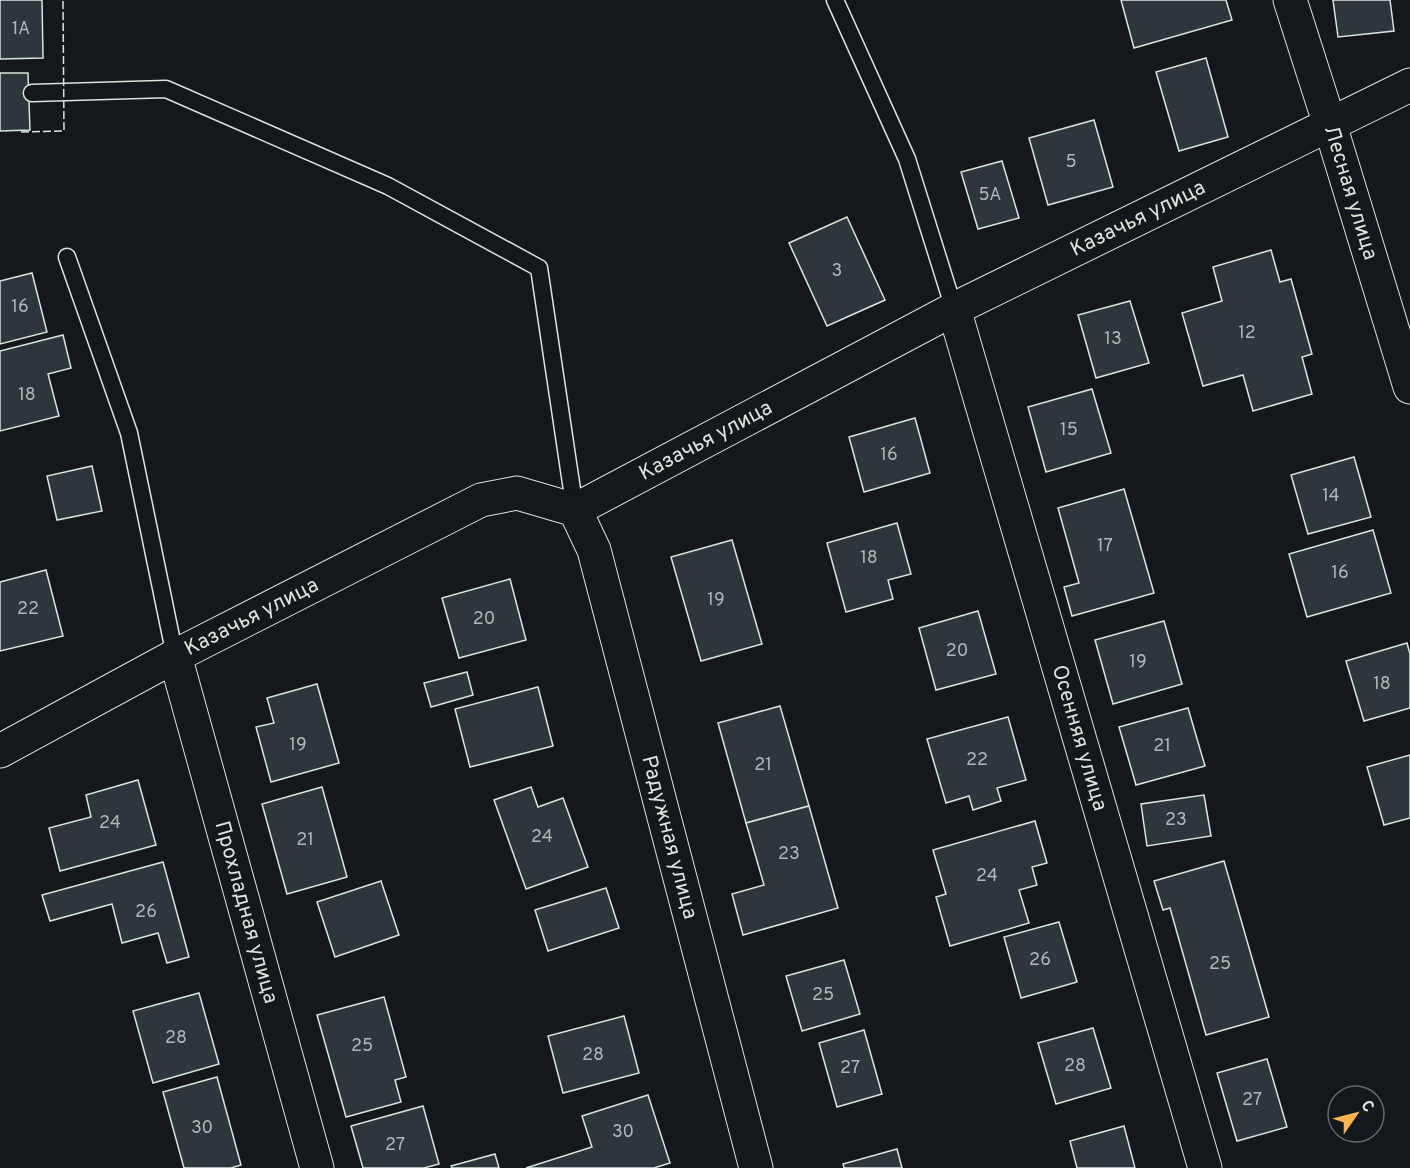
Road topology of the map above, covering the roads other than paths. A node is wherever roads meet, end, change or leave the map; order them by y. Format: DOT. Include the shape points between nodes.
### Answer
graph roads {
  1 [pos="835,0"];
  2 [pos="1290,0"];
  3 [pos="1410,85"];
  4 [pos="32,93"];
  5 [pos="1330,125"];
  6 [pos="67,258"];
  7 [pos="954,309"];
  8 [pos="1410,387"];
  9 [pos="575,510"];
  10 [pos="176,656"];
  11 [pos="0,751"];
  12 [pos="317,1168"];
  13 [pos="756,1168"];
  14 [pos="1205,1168"];
  1 -- 7 [label="lane" via="907,159"];
  2 -- 5 [label="street, Лесная улица"];
  3 -- 5 [label="street, Казачья улица"];
  4 -- 9 [label="lane" via="166,88 388,186 539,268"];
  5 -- 7 [label="street, Казачья улица"];
  5 -- 8 [label="street, Лесная улица"];
  6 -- 10 [label="lane" via="129,432"];
  7 -- 9 [label="street, Казачья улица"];
  7 -- 14 [label="street, Осенняя улица"];
  9 -- 10 [label="street, Казачья улица" via="517,493 481,500"];
  9 -- 13 [label="street, Радужная улица" via="594,550"];
  10 -- 11 [label="street, Казачья улица"];
  10 -- 12 [label="street, Прохладная улица"];
}
